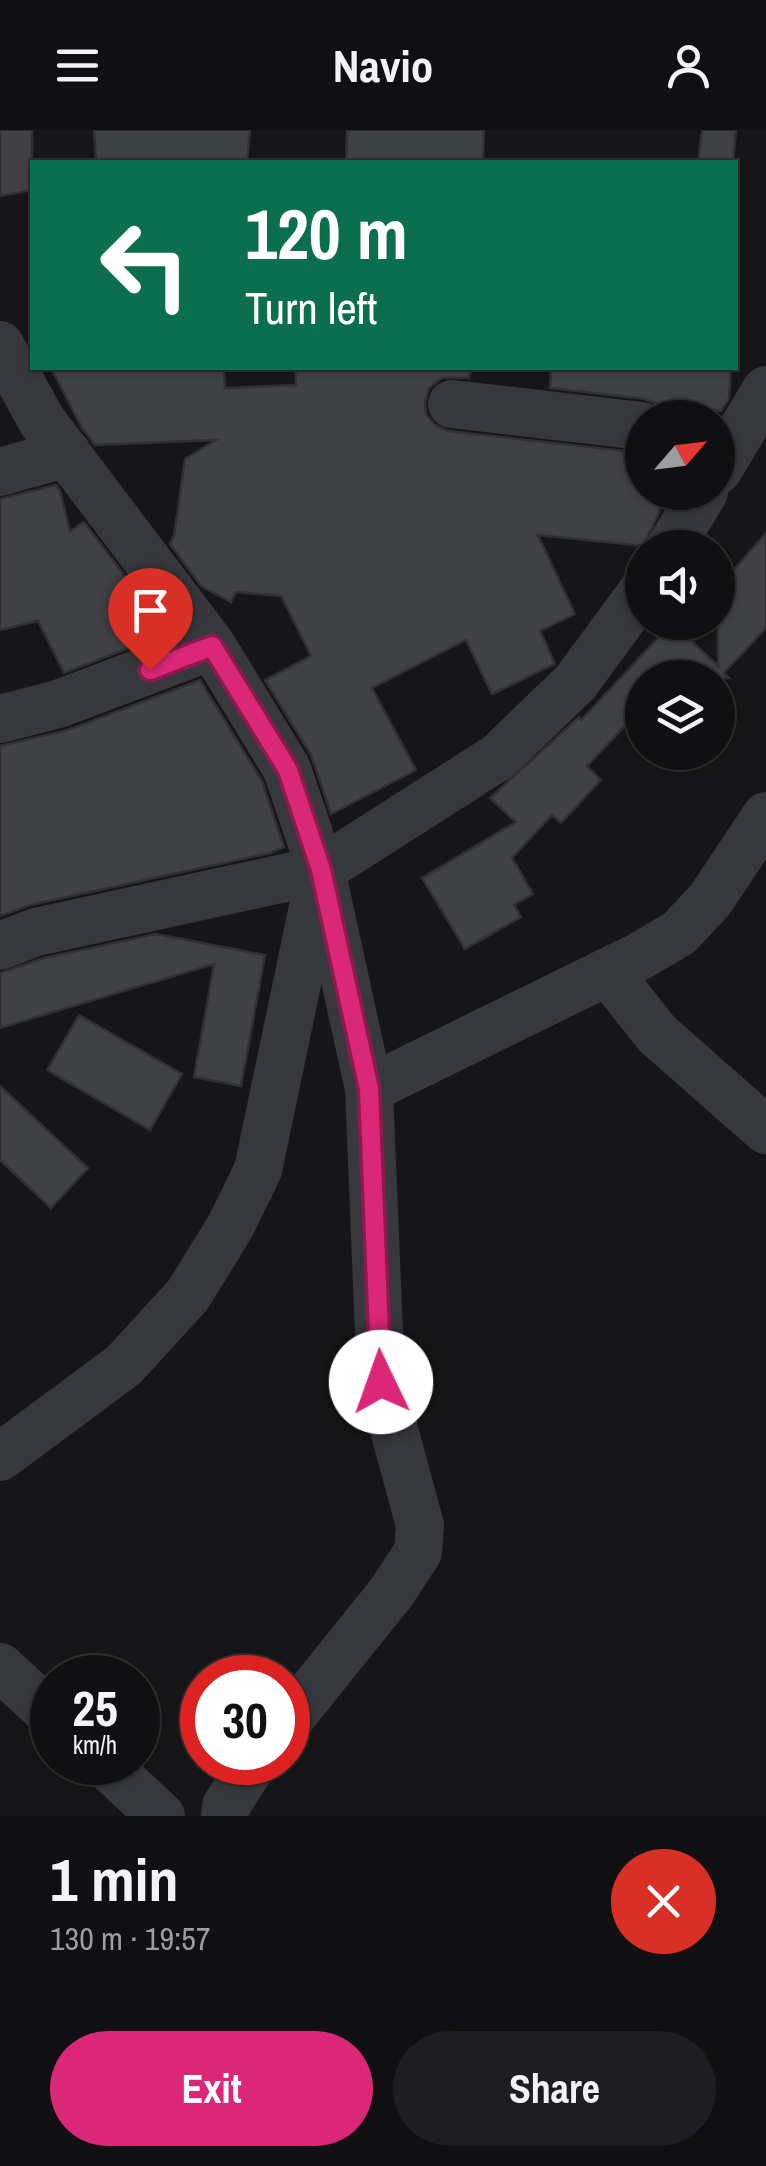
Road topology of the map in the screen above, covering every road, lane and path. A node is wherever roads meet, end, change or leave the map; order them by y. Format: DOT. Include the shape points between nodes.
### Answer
graph roads {
  1 [pos="0,345"];
  2 [pos="766,390"];
  3 [pos="452,404"];
  4 [pos="625,424"];
  5 [pos="735,432"];
  6 [pos="66,453"];
  7 [pos="0,472"];
  8 [pos="625,615"];
  9 [pos="212,646"];
  10 [pos="0,719"];
  11 [pos="766,816"];
  12 [pos="321,870"];
  13 [pos="0,946"];
  14 [pos="608,972"];
  15 [pos="369,1089"];
  16 [pos="766,1130"];
  17 [pos="0,1457"];
  18 [pos="310,1694"];
  19 [pos="128,1785"];
  20 [pos="239,1785"];
  21 [pos="161,1816"];
  22 [pos="224,1816"];
  1 -- 6 [label="street"];
  2 -- 5 [label="street"];
  3 -- 4 [label="street"];
  6 -- 7 [label="street"];
  6 -- 9 [label="street"];
  8 -- 12 [label="street" via="576,683 498,757"];
  9 -- 10 [label="street"];
  9 -- 12 [label="street" via="288,770"];
  11 -- 14 [label="street" via="710,900 679,933"];
  12 -- 13 [label="street" via="36,932"];
  12 -- 15 [label="street"];
  12 -- 17 [label="street" via="258,1170 230,1227 188,1295 124,1365"];
  14 -- 15 [label="street"];
  14 -- 16 [label="street" via="657,1034"];
  15 -- 18 [label="street" via="381,1382 420,1525 418,1552"];
  19 -- 21 [label="street"];
  20 -- 22 [label="street"];
}
